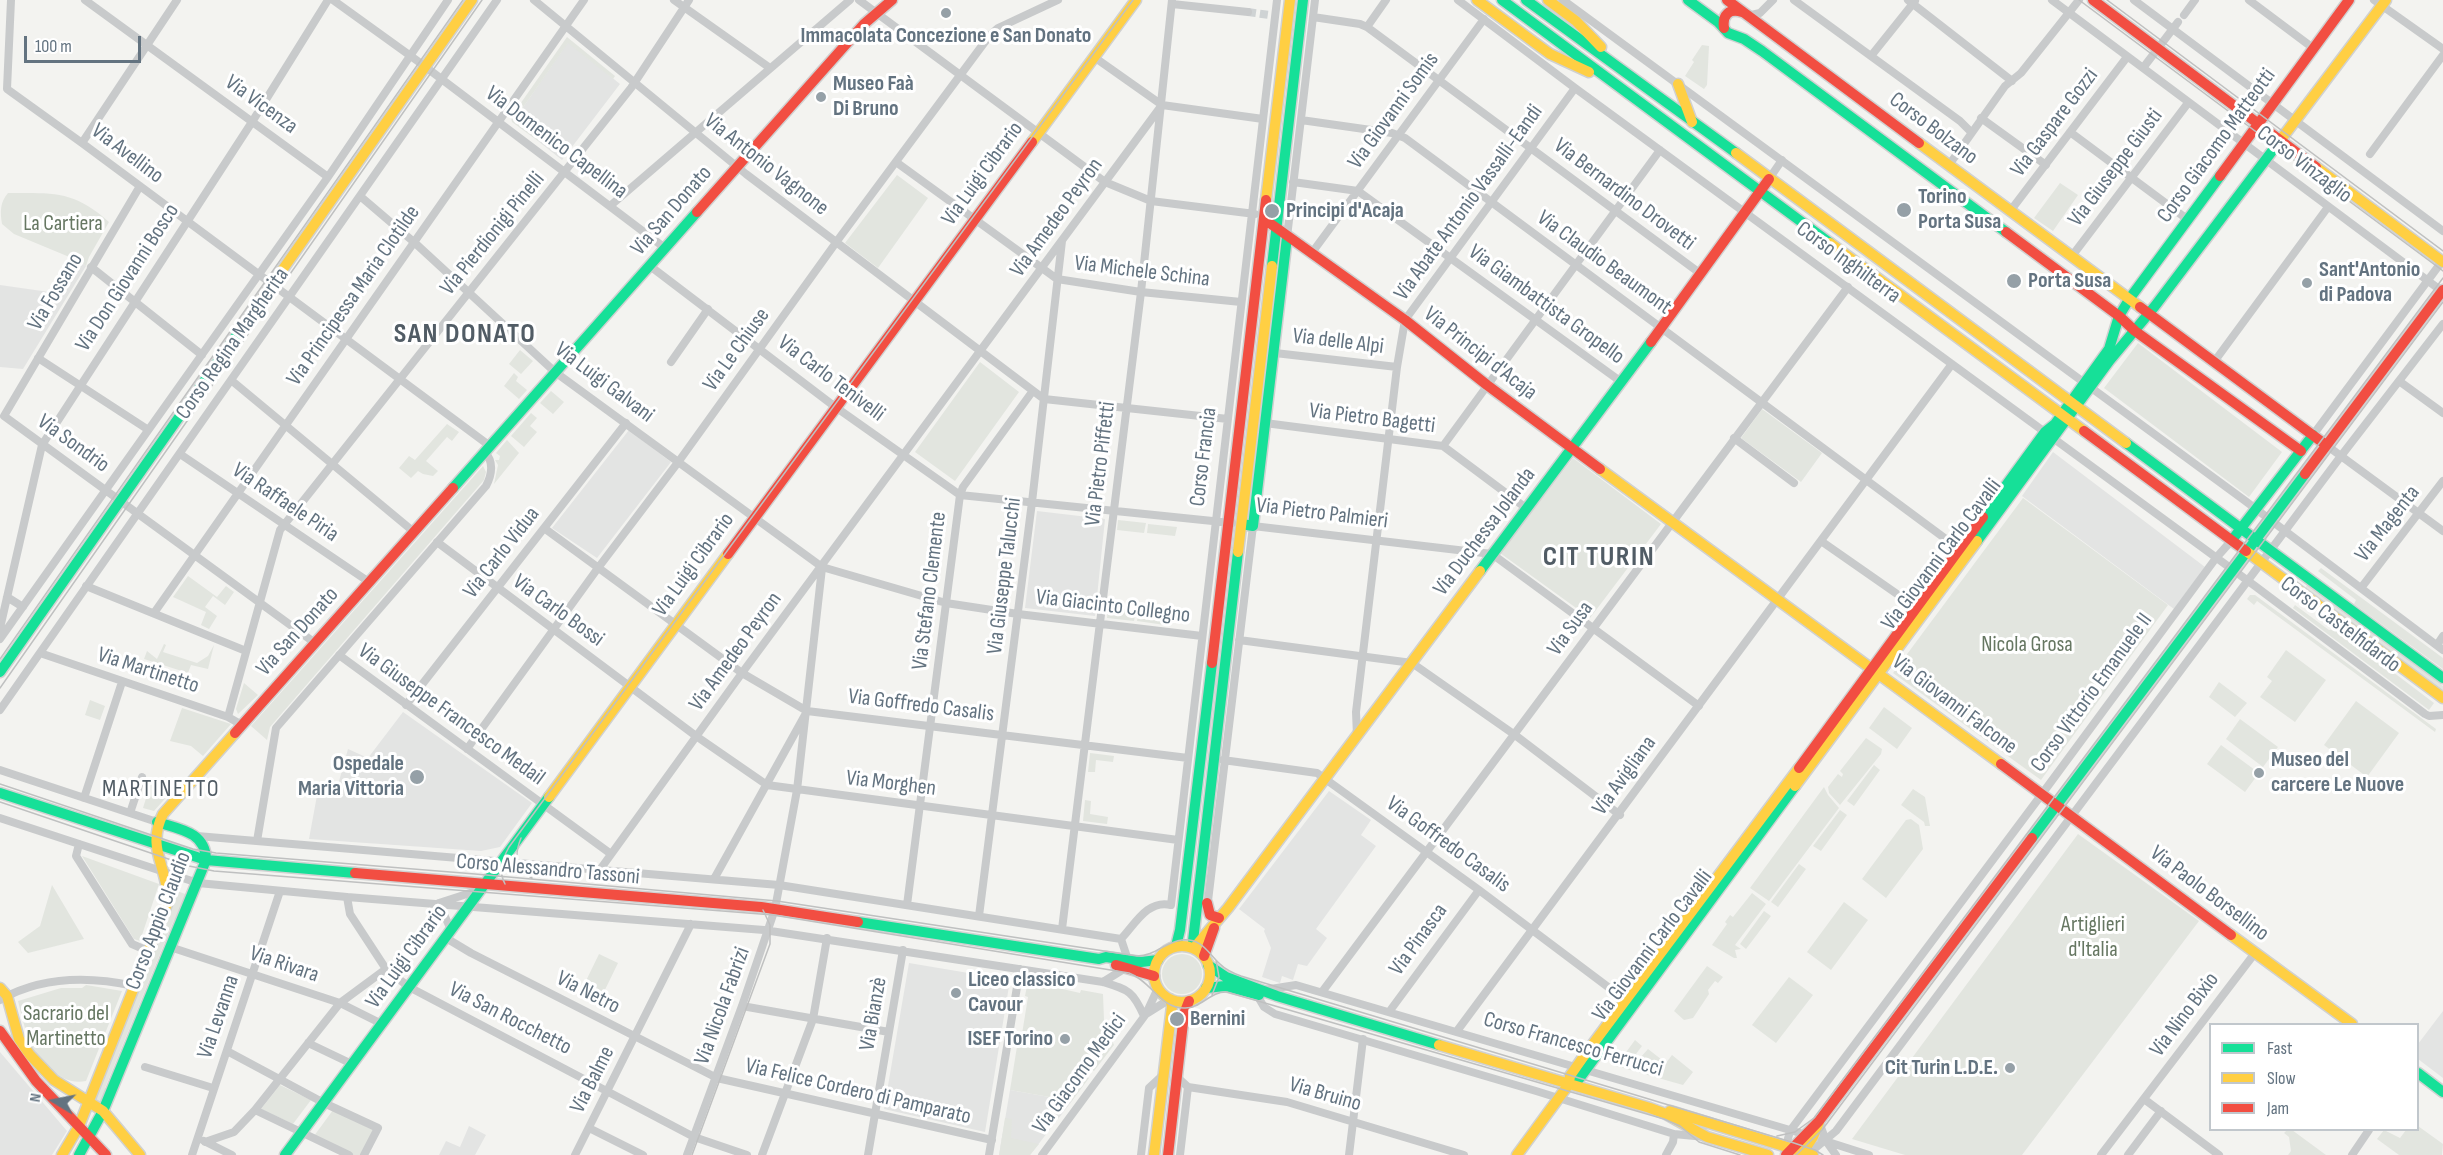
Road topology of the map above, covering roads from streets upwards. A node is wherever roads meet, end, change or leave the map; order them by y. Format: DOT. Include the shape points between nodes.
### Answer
graph roads {
  1 [pos="11,0"];
  2 [pos="86,0"];
  3 [pos="177,0"];
  4 [pos="328,0"];
  5 [pos="333,0"];
  6 [pos="448,0"];
  7 [pos="472,0"];
  8 [pos="497,0"];
  9 [pos="534,0"];
  10 [pos="584,0"];
  11 [pos="674,0"];
  12 [pos="850,0"];
  13 [pos="860,0"];
  14 [pos="892,0"];
  15 [pos="1058,0"];
  16 [pos="1136,0"];
  17 [pos="1277,0"];
  18 [pos="1290,0"];
  19 [pos="1304,0"];
  20 [pos="1315,0"];
  21 [pos="1386,0"];
  22 [pos="1458,0"];
  23 [pos="1477,0"];
  24 [pos="1502,0"];
  25 [pos="1526,0"];
  26 [pos="1548,0"];
  27 [pos="1563,0"];
  28 [pos="1688,0"];
  29 [pos="1727,0"];
  30 [pos="1773,0"];
  31 [pos="1794,0"];
  32 [pos="2052,0"];
  33 [pos="2079,0"];
  34 [pos="2093,0"];
  35 [pos="2134,0"];
  36 [pos="2195,0"];
  37 [pos="2248,0"];
  38 [pos="2349,0"];
  39 [pos="1912,1"];
  40 [pos="1172,2"];
  41 [pos="2381,2"];
  42 [pos="687,4"];
  43 [pos="1248,12"];
  44 [pos="875,13"];
  45 [pos="2069,13"];
  46 [pos="1745,14"];
  47 [pos="2184,15"];
  48 [pos="1313,17"];
  49 [pos="1484,19"];
  50 [pos="2178,22"];
  51 [pos="566,26"];
  52 [pos="1367,27"];
  53 [pos="1724,28"];
  54 [pos="2173,29"];
  55 [pos="1736,36"];
  56 [pos="149,44"];
  57 [pos="2313,48"];
  58 [pos="2157,49"];
  59 [pos="2443,49"];
  60 [pos="410,55"];
  61 [pos="2443,55"];
  62 [pos="1871,56"];
  63 [pos="1094,57"];
  64 [pos="2127,57"];
  65 [pos="426,67"];
  66 [pos="770,68"];
  67 [pos="1621,68"];
  68 [pos="2143,69"];
  69 [pos="960,75"];
  70 [pos="441,80"];
  71 [pos="1608,80"];
  72 [pos="1439,81"];
  73 [pos="2012,81"];
  74 [pos="636,83"];
  75 [pos="1678,84"];
  76 [pos="1575,88"];
  77 [pos="2188,103"];
  78 [pos="2272,104"];
  79 [pos="1162,105"];
  80 [pos="1981,118"];
  81 [pos="1263,119"];
  82 [pos="1301,120"];
  83 [pos="252,122"];
  84 [pos="499,122"];
  85 [pos="2295,122"];
  86 [pos="1693,123"];
  87 [pos="2257,124"];
  88 [pos="1038,132"];
  89 [pos="1971,132"];
  90 [pos="2070,132"];
  91 [pos="696,133"];
  92 [pos="1400,135"];
  93 [pos="2280,142"];
  94 [pos="82,143"];
  95 [pos="2243,144"];
  96 [pos="1531,148"];
  97 [pos="1660,150"];
  98 [pos="1782,160"];
  99 [pos="2266,161"];
  100 [pos="896,162"];
  101 [pos="1949,165"];
  102 [pos="2046,165"];
  103 [pos="737,167"];
  104 [pos="2358,168"];
  105 [pos="565,173"];
  106 [pos="328,177"];
  107 [pos="2131,177"];
  108 [pos="1769,179"];
  109 [pos="1937,181"];
  110 [pos="1105,182"];
  111 [pos="1293,182"];
  112 [pos="140,186"];
  113 [pos="1358,191"];
  114 [pos="1760,192"];
  115 [pos="360,196"];
  116 [pos="1151,201"];
  117 [pos="1491,202"];
  118 [pos="610,206"];
  119 [pos="2328,207"];
  120 [pos="2011,210"];
  121 [pos="1616,211"];
  122 [pos="1746,212"];
  123 [pos="1252,214"];
  124 [pos="1264,219"];
  125 [pos="2187,219"];
  126 [pos="973,220"];
  127 [pos="188,221"];
  128 [pos="1276,229"];
  129 [pos="2443,231"];
  130 [pos="1287,237"];
  131 [pos="1062,239"];
  132 [pos="836,242"];
  133 [pos="415,243"];
  134 [pos="665,249"];
  135 [pos="1311,254"];
  136 [pos="2072,256"];
  137 [pos="1451,257"];
  138 [pos="2443,261"];
  139 [pos="1575,265"];
  140 [pos="650,266"];
  141 [pos="92,267"];
  142 [pos="1042,268"];
  143 [pos="1701,274"];
  144 [pos="258,275"];
  145 [pos="1056,279"];
  146 [pos="2428,281"];
  147 [pos="272,285"];
  148 [pos="1848,287"];
  149 [pos="2443,291"];
  150 [pos="1141,292"];
  151 [pos="468,293"];
  152 [pos="289,297"];
  153 [pos="2130,298"];
  154 [pos="134,301"];
  155 [pos="914,301"];
  156 [pos="1241,302"];
  157 [pos="708,309"];
  158 [pos="2150,313"];
  159 [pos="2119,316"];
  160 [pos="1535,319"];
  161 [pos="1405,320"];
  162 [pos="2443,324"];
  163 [pos="1661,327"];
  164 [pos="2135,331"];
  165 [pos="346,339"];
  166 [pos="760,348"];
  167 [pos="981,351"];
  168 [pos="1275,353"];
  169 [pos="202,355"];
  170 [pos="38,358"];
  171 [pos="671,362"];
  172 [pos="2214,362"];
  173 [pos="1952,364"];
  174 [pos="1397,367"];
  175 [pos="555,372"];
  176 [pos="401,379"];
  177 [pos="231,380"];
  178 [pos="1620,381"];
  179 [pos="2399,381"];
  180 [pos="2090,383"];
  181 [pos="80,385"];
  182 [pos="1487,385"];
  183 [pos="1032,392"];
  184 [pos="1044,399"];
  185 [pos="1761,402"];
  186 [pos="2074,405"];
  187 [pos="836,406"];
  188 [pos="1126,408"];
  189 [pos="2443,413"];
  190 [pos="4,416"];
  191 [pos="2065,417"];
  192 [pos="1228,419"];
  193 [pos="626,423"];
  194 [pos="1265,423"];
  195 [pos="285,426"];
  196 [pos="147,429"];
  197 [pos="2050,435"];
  198 [pos="2313,435"];
  199 [pos="1389,438"];
  200 [pos="1734,438"];
  201 [pos="42,445"];
  202 [pos="2326,445"];
  203 [pos="1443,446"];
  204 [pos="1572,448"];
  205 [pos="487,449"];
  206 [pos="2301,452"];
  207 [pos="180,453"];
  208 [pos="904,455"];
  209 [pos="2341,456"];
  210 [pos="679,461"];
  211 [pos="333,464"];
  212 [pos="1866,480"];
  213 [pos="2443,482"];
  214 [pos="1794,483"];
  215 [pos="106,490"];
  216 [pos="238,493"];
  217 [pos="960,495"];
  218 [pos="121,501"];
  219 [pos="1032,502"];
  220 [pos="1526,508"];
  221 [pos="1112,510"];
  222 [pos="2257,510"];
  223 [pos="137,513"];
  224 [pos="2419,514"];
  225 [pos="754,517"];
  226 [pos="2270,520"];
  227 [pos="1216,521"];
  228 [pos="1671,522"];
  229 [pos="1228,523"];
  230 [pos="284,524"];
  231 [pos="1247,525"];
  232 [pos="544,528"];
  233 [pos="2242,529"];
  234 [pos="2285,531"];
  235 [pos="2443,531"];
  236 [pos="414,532"];
  237 [pos="2255,539"];
  238 [pos="2232,540"];
  239 [pos="1821,541"];
  240 [pos="437,542"];
  241 [pos="1377,542"];
  242 [pos="2246,551"];
  243 [pos="2271,551"];
  244 [pos="1963,552"];
  245 [pos="1492,554"];
  246 [pos="195,555"];
  247 [pos="2216,558"];
  248 [pos="2262,562"];
  249 [pos="822,567"];
  250 [pos="598,568"];
  251 [pos="2232,570"];
  252 [pos="2248,581"];
  253 [pos="369,582"];
  254 [pos="86,586"];
  255 [pos="2361,588"];
  256 [pos="497,589"];
  257 [pos="7,597"];
  258 [pos="259,600"];
  259 [pos="1775,600"];
  260 [pos="946,603"];
  261 [pos="23,607"];
  262 [pos="1920,610"];
  263 [pos="154,613"];
  264 [pos="1018,614"];
  265 [pos="1100,624"];
  266 [pos="675,625"];
  267 [pos="1594,627"];
  268 [pos="0,628"];
  269 [pos="553,629"];
  270 [pos="1202,636"];
  271 [pos="2443,636"];
  272 [pos="0,639"];
  273 [pos="1239,640"];
  274 [pos="315,643"];
  275 [pos="2440,647"];
  276 [pos="246,651"];
  277 [pos="40,653"];
  278 [pos="339,656"];
  279 [pos="1363,657"];
  280 [pos="1412,663"];
  281 [pos="1875,671"];
  282 [pos="0,672"];
  283 [pos="742,672"];
  284 [pos="2443,678"];
  285 [pos="122,682"];
  286 [pos="630,686"];
  287 [pos="2443,698"];
  288 [pos="406,705"];
  289 [pos="1699,706"];
  290 [pos="0,710"];
  291 [pos="807,711"];
  292 [pos="2443,715"];
  293 [pos="228,717"];
  294 [pos="242,725"];
  295 [pos="932,726"];
  296 [pos="1002,734"];
  297 [pos="1515,735"];
  298 [pos="696,736"];
  299 [pos="1357,736"];
  300 [pos="1085,744"];
  301 [pos="467,749"];
  302 [pos="1188,758"];
  303 [pos="1223,760"];
  304 [pos="0,770"];
  305 [pos="142,777"];
  306 [pos="1325,778"];
  307 [pos="767,785"];
  308 [pos="797,790"];
  309 [pos="0,793"];
  310 [pos="2042,794"];
  311 [pos="84,798"];
  312 [pos="543,804"];
  313 [pos="2056,805"];
  314 [pos="921,806"];
  315 [pos="130,813"];
  316 [pos="1620,814"];
  317 [pos="993,816"];
  318 [pos="2071,816"];
  319 [pos="0,818"];
  320 [pos="157,822"];
  321 [pos="1075,826"];
  322 [pos="197,836"];
  323 [pos="1178,840"];
  324 [pos="257,841"];
  325 [pos="79,844"];
  326 [pos="154,844"];
  327 [pos="1425,851"];
  328 [pos="611,854"];
  329 [pos="206,860"];
  330 [pos="502,862"];
  331 [pos="599,870"];
  332 [pos="165,872"];
  333 [pos="714,879"];
  334 [pos="198,883"];
  335 [pos="485,884"];
  336 [pos="779,885"];
  337 [pos="1479,890"];
  338 [pos="280,891"];
  339 [pos="347,897"];
  340 [pos="439,903"];
  341 [pos="1207,903"];
  342 [pos="1171,904"];
  343 [pos="908,905"];
  344 [pos="469,906"];
  345 [pos="775,909"];
  346 [pos="1196,912"];
  347 [pos="1182,913"];
  348 [pos="979,916"];
  349 [pos="1217,921"];
  350 [pos="691,924"];
  351 [pos="1062,929"];
  352 [pos="769,930"];
  353 [pos="1533,930"];
  354 [pos="448,934"];
  355 [pos="827,938"];
  356 [pos="1120,939"];
  357 [pos="1176,946"];
  358 [pos="171,947"];
  359 [pos="1194,948"];
  360 [pos="903,950"];
  361 [pos="148,951"];
  362 [pos="2255,953"];
  363 [pos="1158,960"];
  364 [pos="1206,961"];
  365 [pos="1127,963"];
  366 [pos="386,969"];
  367 [pos="1020,969"];
  368 [pos="254,973"];
  369 [pos="1154,976"];
  370 [pos="1103,982"];
  371 [pos="134,986"];
  372 [pos="409,987"];
  373 [pos="1158,988"];
  374 [pos="1206,988"];
  375 [pos="1260,992"];
  376 [pos="1322,992"];
  377 [pos="2,995"];
  378 [pos="1170,999"];
  379 [pos="1189,1001"];
  380 [pos="340,1003"];
  381 [pos="1629,1003"];
  382 [pos="742,1006"];
  383 [pos="1389,1012"];
  384 [pos="1145,1015"];
  385 [pos="813,1018"];
  386 [pos="2351,1023"];
  387 [pos="382,1024"];
  388 [pos="0,1031"];
  389 [pos="1457,1031"];
  390 [pos="889,1032"];
  391 [pos="635,1037"];
  392 [pos="1363,1039"];
  393 [pos="308,1043"];
  394 [pos="226,1051"];
  395 [pos="352,1064"];
  396 [pos="145,1066"];
  397 [pos="1581,1068"];
  398 [pos="2419,1074"];
  399 [pos="1163,1075"];
  400 [pos="1177,1077"];
  401 [pos="717,1078"];
  402 [pos="279,1080"];
  403 [pos="1569,1084"];
  404 [pos="1188,1087"];
  405 [pos="213,1088"];
  406 [pos="608,1090"];
  407 [pos="2443,1092"];
  408 [pos="785,1095"];
  409 [pos="1559,1098"];
  410 [pos="2144,1099"];
  411 [pos="87,1103"];
  412 [pos="324,1103"];
  413 [pos="1650,1108"];
  414 [pos="255,1110"];
  415 [pos="2161,1111"];
  416 [pos="103,1112"];
  417 [pos="875,1115"];
  418 [pos="1353,1121"];
  419 [pos="1819,1121"];
  420 [pos="79,1126"];
  421 [pos="589,1128"];
  422 [pos="1790,1131"];
  423 [pos="2368,1131"];
  424 [pos="302,1132"];
  425 [pos="1674,1134"];
  426 [pos="1809,1136"];
  427 [pos="90,1137"];
  428 [pos="694,1137"];
  429 [pos="1707,1137"];
  430 [pos="992,1140"];
  431 [pos="201,1141"];
  432 [pos="1826,1141"];
  433 [pos="1798,1153"];
  434 [pos="1046,1154"];
  435 [pos="62,1155"];
  436 [pos="79,1155"];
  437 [pos="106,1155"];
  438 [pos="140,1155"];
  439 [pos="192,1155"];
  440 [pos="232,1155"];
  441 [pos="285,1155"];
  442 [pos="349,1155"];
  443 [pos="364,1155"];
  444 [pos="575,1155"];
  445 [pos="643,1155"];
  446 [pos="687,1155"];
  447 [pos="747,1155"];
  448 [pos="762,1155"];
  449 [pos="868,1155"];
  450 [pos="989,1155"];
  451 [pos="1141,1155"];
  452 [pos="1154,1155"];
  453 [pos="1168,1155"];
  454 [pos="1180,1155"];
  455 [pos="1349,1155"];
  456 [pos="1464,1155"];
  457 [pos="1517,1155"];
  458 [pos="1666,1155"];
  459 [pos="1768,1155"];
  460 [pos="1836,1155"];
  461 [pos="1869,1155"];
  462 [pos="2101,1155"];
  463 [pos="2128,1155"];
  464 [pos="2219,1155"];
  465 [pos="2352,1155"];
  1 -- 94 [label="street, Via Avellino" via="7,89"];
  2 -- 56 [label="street, Via Vicenza"];
  3 -- 56 [label="street"];
  4 -- 83 [label="street, Via Don Giovanni Bosco"];
  5 -- 60 [label="street, Via Domenico Capellina"];
  6 -- 60 [label="street, Corso Regina Margherita"];
  7 -- 65 [label="street, Corso Regina Margherita"];
  8 -- 70 [label="street, Corso Regina Margherita"];
  9 -- 51 [label="street, Via Antonio Vagnone"];
  10 -- 51 [label="street, Via Principessa Maria Clotilde"];
  11 -- 42 [label="street"];
  12 -- 66 [label="street"];
  13 -- 44 [label="street, Via Principi d'Acaja"];
  14 -- 44 [label="street, Via San Donato"];
  15 -- 69 [label="street, Via Le Chiuse" via="998,28"];
  16 -- 63 [label="street, Via Luigi Cibrario"];
  17 -- 81 [label="street, Corso Francia" via="1272,15"];
  18 -- 124 [label="street, Corso Francia"];
  19 -- 128 [label="street, Corso Francia"];
  20 -- 48 [label="street, Corso Francia"];
  21 -- 52 [label="street"];
  22 -- 49 [label="street, Corso Inghilterra"];
  23 -- 71 [label="street" via="1557,58"];
  24 -- 71 [label="street, Corso Inghilterra"];
  25 -- 67 [label="street, Corso Inghilterra"];
  26 -- 67 [label="street" via="1576,21"];
  27 -- 75 [label="street, Corso Inghilterra"];
  28 -- 53 [label="street"];
  29 -- 46 [label="street, Corso Bolzano"];
  30 -- 46 [label="street" via="1760,13"];
  31 -- 62 [label="street, Corso Bolzano"];
  32 -- 45 [label="street, Corso Vinzaglio"];
  33 -- 45 [label="street"];
  34 -- 58 [label="street, Corso Vinzaglio"];
  35 -- 54 [label="street, Corso Vinzaglio"];
  36 -- 47 [label="street"];
  37 -- 57 [label="street"];
  38 -- 57 [label="street, Corso Giacomo Matteotti"];
  39 -- 62 [label="street"];
  39 -- 73 [label="street"];
  40 -- 43 [label="street"];
  40 -- 79 [label="street, Via Pietro Piffetti"];
  41 -- 59 [label="street"];
  41 -- 85 [label="street, Corso Giacomo Matteotti"];
  42 -- 66 [label="street"];
  42 -- 74 [label="street, Via Pierdionigi Pinelli"];
  44 -- 69 [label="street, Via Principi d'Acaja"];
  44 -- 103 [label="street, Via San Donato"];
  45 -- 64 [label="street, Corso Vinzaglio"];
  45 -- 73 [label="street"];
  46 -- 53 [label="street" via="1728,12 1723,19"];
  46 -- 55 [label="street" via="1747,29"];
  46 -- 101 [label="street, Corso Bolzano"];
  48 -- 52 [label="street, Via Bernardino Drovetti"];
  48 -- 82 [label="street, Corso Francia"];
  49 -- 72 [label="street, Via Giovanni Somis"];
  49 -- 76 [label="street, Corso Inghilterra"];
  50 -- 54 [label="street"];
  51 -- 74 [label="street, Via Antonio Vagnone"];
  51 -- 84 [label="street, Via Principessa Maria Clotilde"];
  52 -- 72 [label="street, Via Bernardino Drovetti"];
  53 -- 55 [label="street"];
  54 -- 58 [label="street"];
  54 -- 78 [label="street, Corso Vinzaglio"];
  55 -- 109 [label="street, Corso Bolzano" via="1762,51"];
  56 -- 83 [label="street, Via Vicenza"];
  56 -- 94 [label="street"];
  57 -- 78 [label="street, Corso Giacomo Matteotti"];
  58 -- 68 [label="street"];
  58 -- 87 [label="street, Corso Vinzaglio"];
  60 -- 65 [label="street, Via Domenico Capellina"];
  60 -- 106 [label="street, Corso Regina Margherita"];
  61 -- 104 [label="street"];
  62 -- 89 [label="street, Corso Bolzano"];
  63 -- 79 [label="street"];
  63 -- 88 [label="street, Via Luigi Cibrario"];
  64 -- 68 [label="street, Corso Vinzaglio"];
  64 -- 90 [label="street, Via Gaspare Gozzi"];
  65 -- 70 [label="street, Via Domenico Capellina"];
  65 -- 147 [label="street, Corso Regina Margherita"];
  66 -- 91 [label="street"];
  67 -- 86 [label="street, Corso Inghilterra"];
  68 -- 77 [label="street, Corso Vinzaglio"];
  69 -- 88 [label="street, Via Principi d'Acaja"];
  69 -- 100 [label="street, Via Le Chiuse"];
  70 -- 84 [label="street, Via Domenico Capellina"];
  70 -- 115 [label="street, Corso Regina Margherita"];
  71 -- 114 [label="street, Corso Inghilterra"];
  72 -- 92 [label="street, Via Giovanni Somis"];
  72 -- 96 [label="street, Via Bernardino Drovetti"];
  73 -- 80 [label="street"];
  74 -- 91 [label="street, Via Antonio Vagnone"];
  74 -- 105 [label="street, Via Pierdionigi Pinelli"];
  75 -- 86 [label="street"];
  75 -- 98 [label="street, Corso Inghilterra"];
  76 -- 96 [label="street, Via Abate Antonio Vassalli-Eandi"];
  76 -- 97 [label="street, Corso Inghilterra"];
  77 -- 95 [label="street, Corso Vinzaglio"];
  77 -- 107 [label="street, Via Giuseppe Giusti"];
  78 -- 85 [label="street, Corso Vinzaglio"];
  78 -- 87 [label="street, Corso Giacomo Matteotti"];
  79 -- 81 [label="street"];
  79 -- 110 [label="street, Via Amedeo Peyron"];
  79 -- 116 [label="street, Via Pietro Piffetti"];
  80 -- 89 [label="street"];
  80 -- 102 [label="street"];
  81 -- 123 [label="street, Corso Francia"];
  82 -- 92 [label="street, Via Claudio Beaumont"];
  82 -- 111 [label="street, Corso Francia"];
  83 -- 106 [label="street, Via Vicenza"];
  83 -- 127 [label="street, Via Don Giovanni Bosco"];
  84 -- 105 [label="street, Via Domenico Capellina"];
  84 -- 133 [label="street, Via Principessa Maria Clotilde"];
  85 -- 93 [label="street, Corso Giacomo Matteotti"];
  85 -- 104 [label="street, Corso Vinzaglio"];
  86 -- 108 [label="street, Corso Inghilterra"];
  87 -- 93 [label="street, Corso Vinzaglio"];
  87 -- 95 [label="street, Corso Giacomo Matteotti"];
  88 -- 110 [label="street, Via Principi d'Acaja"];
  88 -- 126 [label="street, Via Luigi Cibrario"];
  89 -- 101 [label="street"];
  90 -- 102 [label="street, Via Gaspare Gozzi"];
  90 -- 107 [label="street"];
  91 -- 103 [label="street, Via Antonio Vagnone"];
  91 -- 118 [label="street"];
  92 -- 113 [label="street, Via Giovanni Somis"];
  92 -- 117 [label="street, Via Claudio Beaumont"];
  93 -- 99 [label="street, Corso Giacomo Matteotti"];
  93 -- 138 [label="street, Corso Vinzaglio"];
  94 -- 112 [label="street, Via Avellino"];
  95 -- 99 [label="street, Corso Vinzaglio"];
  95 -- 125 [label="street, Corso Giacomo Matteotti"];
  96 -- 117 [label="street, Via Abate Antonio Vassalli-Eandi"];
  96 -- 121 [label="street, Via Bernardino Drovetti"];
  97 -- 121 [label="street"];
  97 -- 122 [label="street, Corso Inghilterra"];
  98 -- 108 [label="street, Via Duchessa Jolanda"];
  98 -- 180 [label="street, Corso Inghilterra"];
  99 -- 119 [label="street, Corso Vinzaglio"];
  99 -- 158 [label="street, Corso Giacomo Matteotti"];
  100 -- 126 [label="street, Via Michele Schina"];
  100 -- 132 [label="street, Via Le Chiuse"];
  101 -- 109 [label="street"];
  101 -- 120 [label="street, Corso Bolzano"];
  102 -- 120 [label="street, Via Gaspare Gozzi"];
  103 -- 132 [label="street, Via Antonio Vagnone"];
  103 -- 134 [label="street, Via San Donato"];
  104 -- 129 [label="street, Corso Vinzaglio"];
  105 -- 118 [label="street, Via Domenico Capellina"];
  105 -- 151 [label="street, Via Pierdionigi Pinelli"];
  106 -- 144 [label="street, Corso Regina Margherita"];
  107 -- 125 [label="street"];
  107 -- 136 [label="street, Via Giuseppe Giusti"];
  108 -- 114 [label="street, Via Duchessa Jolanda"];
  108 -- 186 [label="street, Corso Inghilterra"];
  109 -- 159 [label="street, Corso Bolzano"];
  110 -- 116 [label="street, Via Principi d'Acaja"];
  110 -- 131 [label="street, Via Amedeo Peyron"];
  111 -- 113 [label="street, Via Giambattista Gropello"];
  111 -- 130 [label="street, Corso Francia"];
  112 -- 127 [label="street, Via Avellino"];
  112 -- 141 [label="street, Via Fossano"];
  113 -- 135 [label="street, Via Giovanni Somis"];
  113 -- 137 [label="street, Via Giambattista Gropello"];
  114 -- 122 [label="street, Via Duchessa Jolanda"];
  114 -- 191 [label="street, Corso Inghilterra"];
  115 -- 133 [label="street, Via Luigi Galvani"];
  115 -- 152 [label="street, Corso Regina Margherita"];
  116 -- 123 [label="street, Via Principi d'Acaja"];
  116 -- 150 [label="street, Via Pietro Piffetti"];
  117 -- 137 [label="street, Via Abate Antonio Vassalli-Eandi"];
  117 -- 139 [label="street, Via Claudio Beaumont"];
  118 -- 134 [label="street, Via Domenico Capellina"];
  119 -- 146 [label="street, Corso Vinzaglio"];
  119 -- 172 [label="street"];
  120 -- 136 [label="street, Corso Bolzano"];
  121 -- 139 [label="street"];
  121 -- 143 [label="street, Via Bernardino Drovetti"];
  122 -- 143 [label="street, Via Duchessa Jolanda"];
  122 -- 148 [label="street, Corso Inghilterra"];
  123 -- 124 [label="street, Via Principi d'Acaja"];
  123 -- 156 [label="street, Corso Francia"];
  124 -- 128 [label="street, Via Principi d'Acaja"];
  124 -- 229 [label="street, Corso Francia"];
  125 -- 153 [label="street, Corso Giacomo Matteotti"];
  126 -- 142 [label="street, Via Michele Schina"];
  126 -- 155 [label="street, Via Luigi Cibrario"];
  127 -- 144 [label="street, Via Avellino"];
  127 -- 154 [label="street, Via Don Giovanni Bosco"];
  128 -- 130 [label="street, Via Principi d'Acaja"];
  128 -- 231 [label="street, Corso Francia"];
  130 -- 135 [label="street, Via Principi d'Acaja"];
  130 -- 168 [label="street, Corso Francia"];
  131 -- 142 [label="street, Via Amedeo Peyron"];
  131 -- 145 [label="street, Via Giuseppe Talucchi"];
  132 -- 155 [label="street, Via Antonio Vagnone"];
  132 -- 166 [label="street, Via Le Chiuse"];
  133 -- 151 [label="street, Via Luigi Galvani"];
  133 -- 165 [label="street, Via Principessa Maria Clotilde"];
  134 -- 140 [label="street, Via San Donato"];
  135 -- 161 [label="street, Via Principi d'Acaja"];
  136 -- 153 [label="street, Corso Bolzano"];
  137 -- 160 [label="street, Via Giambattista Gropello"];
  137 -- 161 [label="street, Via Abate Antonio Vassalli-Eandi"];
  138 -- 146 [label="street, Corso Vittorio Emanuele II"];
  139 -- 160 [label="street"];
  139 -- 163 [label="street, Via Claudio Beaumont"];
  140 -- 157 [label="street, Via Carlo Tenivelli"];
  140 -- 175 [label="street, Via San Donato"];
  141 -- 154 [label="street"];
  141 -- 170 [label="street, Via Fossano"];
  142 -- 145 [label="street, Via Michele Schina"];
  142 -- 167 [label="street, Via Amedeo Peyron"];
  143 -- 163 [label="street, Via Duchessa Jolanda"];
  144 -- 147 [label="street, Via Avellino"];
  144 -- 169 [label="street, Corso Regina Margherita"];
  145 -- 150 [label="street, Via Michele Schina"];
  145 -- 184 [label="street, Via Giuseppe Talucchi"];
  146 -- 149 [label="street, Corso Vinzaglio"];
  146 -- 198 [label="street, Corso Vittorio Emanuele II"];
  147 -- 152 [label="street, Via Avellino"];
  147 -- 218 [label="street, Corso Regina Margherita"];
  148 -- 173 [label="street, Corso Inghilterra"];
  148 -- 185 [label="street, Via Susa"];
  149 -- 202 [label="street, Corso Vittorio Emanuele II"];
  150 -- 156 [label="street, Via Michele Schina"];
  150 -- 188 [label="street, Via Pietro Piffetti"];
  151 -- 175 [label="street, Via Luigi Galvani"];
  151 -- 176 [label="street, Via Pierdionigi Pinelli"];
  152 -- 165 [label="street, Via Avellino"];
  152 -- 177 [label="street, Corso Regina Margherita"];
  153 -- 158 [label="street, Corso Bolzano"];
  153 -- 159 [label="street, Corso Giacomo Matteotti"];
  154 -- 169 [label="street"];
  154 -- 181 [label="street, Via Don Giovanni Bosco"];
  155 -- 167 [label="street, Via Antonio Vagnone"];
  155 -- 187 [label="street, Via Luigi Cibrario"];
  156 -- 192 [label="street, Corso Francia"];
  157 -- 166 [label="street, Via Carlo Tenivelli"];
  157 -- 171 [label="street"];
  158 -- 164 [label="street, Corso Giacomo Matteotti"];
  158 -- 172 [label="street, Corso Bolzano"];
  159 -- 164 [label="street, Corso Bolzano"];
  159 -- 180 [label="street, Corso Giacomo Matteotti" via="2111,345"];
  160 -- 178 [label="street, Via Giambattista Gropello"];
  160 -- 182 [label="street"];
  161 -- 174 [label="street, Via Abate Antonio Vassalli-Eandi"];
  161 -- 182 [label="street, Via Principi d'Acaja"];
  162 -- 179 [label="street"];
  163 -- 178 [label="street, Via Duchessa Jolanda"];
  163 -- 185 [label="street, Via Claudio Beaumont"];
  164 -- 180 [label="street, Corso Giacomo Matteotti"];
  164 -- 206 [label="street, Corso Bolzano"];
  165 -- 176 [label="street, Via Avellino"];
  165 -- 195 [label="street, Via Principessa Maria Clotilde"];
  166 -- 187 [label="street, Via Carlo Tenivelli"];
  166 -- 210 [label="street, Via Le Chiuse"];
  167 -- 183 [label="street, Via Antonio Vagnone"];
  167 -- 208 [label="street, Via Amedeo Peyron"];
  168 -- 174 [label="street, Via delle Alpi"];
  168 -- 194 [label="street, Corso Francia"];
  169 -- 196 [label="street, Corso Regina Margherita"];
  170 -- 181 [label="street"];
  170 -- 190 [label="street, Via Fossano"];
  172 -- 198 [label="street, Corso Bolzano"];
  173 -- 197 [label="street, Corso Inghilterra"];
  173 -- 212 [label="street, Via Avigliana"];
  174 -- 199 [label="street, Via Abate Antonio Vassalli-Eandi"];
  175 -- 193 [label="street, Via Luigi Galvani"];
  175 -- 205 [label="street, Via San Donato"];
  176 -- 205 [label="street, Via Avellino"];
  176 -- 211 [label="street, Via Pierdionigi Pinelli"];
  177 -- 195 [label="street"];
  177 -- 207 [label="street, Corso Regina Margherita"];
  178 -- 204 [label="street, Via Duchessa Jolanda"];
  179 -- 189 [label="street"];
  179 -- 209 [label="street"];
  180 -- 186 [label="street, Via Giovanni Carlo Cavalli"];
  180 -- 222 [label="street, Corso Inghilterra"];
  181 -- 196 [label="street"];
  181 -- 201 [label="street, Via Don Giovanni Bosco"];
  182 -- 203 [label="street"];
  182 -- 204 [label="street, Via Principi d'Acaja"];
  183 -- 184 [label="street, Via Antonio Vagnone"];
  183 -- 217 [label="street"];
  184 -- 188 [label="street"];
  184 -- 219 [label="street, Via Giuseppe Talucchi"];
  185 -- 200 [label="street, Via Susa"];
  185 -- 212 [label="street, Via Claudio Beaumont"];
  186 -- 191 [label="street, Via Giovanni Carlo Cavalli"];
  186 -- 233 [label="street, Corso Inghilterra"];
  187 -- 208 [label="street, Via Carlo Tenivelli"];
  187 -- 225 [label="street, Via Luigi Cibrario"];
  188 -- 192 [label="street"];
  188 -- 221 [label="street, Via Pietro Piffetti"];
  190 -- 201 [label="street, Via Sondrio"];
  191 -- 197 [label="street, Via Giovanni Carlo Cavalli"];
  191 -- 238 [label="street, Corso Inghilterra"];
  192 -- 227 [label="street, Corso Francia"];
  193 -- 210 [label="street, Via Luigi Galvani"];
  193 -- 232 [label="street, Via Carlo Vidua"];
  194 -- 199 [label="street, Via Pietro Bagetti"];
  194 -- 231 [label="street, Corso Francia"];
  195 -- 211 [label="street"];
  195 -- 216 [label="street, Via Principessa Maria Clotilde"];
  196 -- 215 [label="street, Corso Regina Margherita"];
  197 -- 244 [label="street, Via Giovanni Carlo Cavalli"];
  197 -- 247 [label="street, Corso Inghilterra"];
  198 -- 202 [label="street, Corso Bolzano"];
  198 -- 206 [label="street, Corso Vittorio Emanuele II"];
  199 -- 203 [label="street, Via Pietro Bagetti"];
  199 -- 241 [label="street, Via Abate Antonio Vassalli-Eandi"];
  200 -- 214 [label="street"];
  200 -- 228 [label="street, Via Susa"];
  201 -- 215 [label="street, Via Sondrio"];
  201 -- 257 [label="street, Via Don Giovanni Bosco"];
  202 -- 209 [label="street"];
  202 -- 226 [label="street, Corso Vittorio Emanuele II"];
  203 -- 220 [label="street, Via Pietro Bagetti"];
  204 -- 220 [label="street, Via Duchessa Jolanda"];
  204 -- 228 [label="street, Via Principi d'Acaja"];
  205 -- 236 [label="street, Via San Donato"];
  205 -- 240 [label="street, Via San Donato" via="490,479"];
  206 -- 222 [label="street, Corso Vittorio Emanuele II"];
  207 -- 216 [label="street, Via Raffaele Piria"];
  207 -- 223 [label="street, Corso Regina Margherita"];
  208 -- 217 [label="street, Via Pietro Palmieri"];
  208 -- 249 [label="street, Via Amedeo Peyron"];
  209 -- 224 [label="street"];
  209 -- 234 [label="street"];
  210 -- 225 [label="street, Via Luigi Galvani"];
  210 -- 250 [label="street, Via Le Chiuse"];
  211 -- 230 [label="street, Via Pierdionigi Pinelli"];
  211 -- 236 [label="street"];
  212 -- 239 [label="street, Via Avigliana"];
  212 -- 244 [label="street"];
  213 -- 224 [label="street, Via Magenta"];
  215 -- 218 [label="street, Via Sondrio"];
  215 -- 261 [label="street, Corso Regina Margherita"];
  216 -- 230 [label="street, Via Raffaele Piria"];
  216 -- 246 [label="street, Via Principessa Maria Clotilde"];
  217 -- 219 [label="street, Via Pietro Palmieri"];
  217 -- 260 [label="street, Via Stefano Clemente"];
  218 -- 223 [label="street"];
  218 -- 282 [label="street, Corso Regina Margherita"];
  219 -- 221 [label="street, Via Pietro Palmieri"];
  219 -- 264 [label="street, Via Giuseppe Talucchi"];
  220 -- 245 [label="street, Via Duchessa Jolanda"];
  221 -- 227 [label="street, Via Pietro Palmieri"];
  221 -- 265 [label="street, Via Pietro Piffetti"];
  222 -- 226 [label="street, Corso Castelfidardo"];
  222 -- 233 [label="street, Corso Vittorio Emanuele II"];
  223 -- 246 [label="street"];
  223 -- 254 [label="street, Corso Regina Margherita"];
  224 -- 235 [label="street"];
  224 -- 255 [label="street, Via Magenta"];
  225 -- 249 [label="street, Via Giacinto Collegno"];
  225 -- 266 [label="street, Via Luigi Cibrario" via="754,527 747,539 735,555 723,560"];
  226 -- 234 [label="street, Corso Castelfidardo"];
  226 -- 237 [label="street, Corso Vittorio Emanuele II"];
  227 -- 229 [label="street, Via Pietro Palmieri"];
  227 -- 270 [label="street, Corso Francia"];
  228 -- 259 [label="street, Via Principi d'Acaja"];
  228 -- 267 [label="street, Via Susa"];
  229 -- 231 [label="street, Via Pietro Palmieri"];
  229 -- 347 [label="street, Corso Francia"];
  230 -- 253 [label="street, Via Raffaele Piria"];
  230 -- 258 [label="street, Via Pierdionigi Pinelli"];
  231 -- 241 [label="street, Via Pietro Palmieri"];
  231 -- 273 [label="street, Corso Francia"];
  231 -- 346 [label="street, Corso Francia"];
  232 -- 250 [label="street, Via Goffredo Casalis"];
  232 -- 256 [label="street, Via Carlo Vidua"];
  233 -- 237 [label="street, Corso Inghilterra"];
  233 -- 238 [label="street, Corso Vittorio Emanuele II"];
  234 -- 243 [label="street"];
  234 -- 255 [label="street, Corso Castelfidardo"];
  236 -- 253 [label="street, Via San Donato"];
  237 -- 242 [label="street, Corso Vittorio Emanuele II"];
  237 -- 243 [label="street, Corso Castelfidardo"];
  238 -- 242 [label="street, Corso Inghilterra"];
  238 -- 247 [label="street, Corso Vittorio Emanuele II"];
  239 -- 259 [label="street, Via Avigliana"];
  239 -- 262 [label="street"];
  240 -- 256 [label="street, Via Carlo Bossi"];
  240 -- 278 [label="street, Via San Donato"];
  241 -- 245 [label="street, Via Pietro Palmieri"];
  241 -- 279 [label="street, Via Abate Antonio Vassalli-Eandi"];
  242 -- 248 [label="street, Corso Castelfidardo"];
  242 -- 251 [label="street, Corso Vittorio Emanuele II"];
  243 -- 248 [label="street"];
  243 -- 284 [label="street, Corso Castelfidardo"];
  244 -- 262 [label="street, Via Giovanni Carlo Cavalli"];
  245 -- 267 [label="street, Via Pietro Palmieri"];
  245 -- 280 [label="street, Via Duchessa Jolanda"];
  246 -- 258 [label="street"];
  246 -- 263 [label="street, Via Principessa Maria Clotilde"];
  247 -- 251 [label="street, Corso Castelfidardo"];
  247 -- 310 [label="street, Corso Vittorio Emanuele II"];
  248 -- 252 [label="street"];
  248 -- 287 [label="street, Corso Castelfidardo"];
  249 -- 260 [label="street, Via Giacinto Collegno"];
  249 -- 283 [label="street, Via Amedeo Peyron"];
  249 -- 291 [label="street, Via Nicola Fabrizi"];
  250 -- 266 [label="street, Via Goffredo Casalis"];
  250 -- 269 [label="street, Via Le Chiuse"];
  251 -- 252 [label="street, Corso Castelfidardo"];
  251 -- 313 [label="street, Corso Vittorio Emanuele II"];
  252 -- 292 [label="street, Corso Castelfidardo" via="2425,714"];
  252 -- 318 [label="street"];
  253 -- 274 [label="street, Via San Donato"];
  254 -- 263 [label="street"];
  254 -- 277 [label="street, Corso Regina Margherita"];
  255 -- 275 [label="street, Corso Castelfidardo"];
  256 -- 269 [label="street, Via Carlo Bossi"];
  256 -- 288 [label="street, Via Carlo Vidua"];
  257 -- 261 [label="street"];
  257 -- 268 [label="street, Via Don Giovanni Bosco"];
  258 -- 274 [label="street"];
  258 -- 276 [label="street, Via Pierdionigi Pinelli"];
  259 -- 281 [label="street, Via Principi d'Acaja"];
  259 -- 289 [label="street, Via Avigliana"];
  260 -- 264 [label="street, Via Giacinto Collegno"];
  260 -- 295 [label="street, Via Stefano Clemente"];
  261 -- 272 [label="street, Corso Regina Margherita"];
  262 -- 281 [label="street, Via Giovanni Carlo Cavalli"];
  263 -- 276 [label="street"];
  264 -- 265 [label="street, Via Giacinto Collegno"];
  264 -- 296 [label="street, Via Giuseppe Talucchi"];
  265 -- 270 [label="street, Via Giacinto Collegno"];
  265 -- 300 [label="street, Via Pietro Piffetti"];
  266 -- 283 [label="street, Via Goffredo Casalis"];
  266 -- 286 [label="street, Via Luigi Cibrario"];
  267 -- 289 [label="street, Via Pietro Palmieri"];
  267 -- 297 [label="street, Via Susa"];
  269 -- 286 [label="street, Via Carlo Bossi"];
  269 -- 301 [label="street, Via Le Chiuse"];
  270 -- 302 [label="street, Corso Francia"];
  271 -- 275 [label="street"];
  273 -- 279 [label="street"];
  273 -- 303 [label="street, Corso Francia"];
  274 -- 294 [label="street, Via San Donato"];
  276 -- 293 [label="street, Via Pierdionigi Pinelli"];
  277 -- 285 [label="street, Via Martinetto"];
  277 -- 290 [label="street, Corso Regina Margherita"];
  278 -- 288 [label="street, Via Giuseppe Francesco Medail"];
  278 -- 324 [label="street, Via San Donato" via="276,728"];
  279 -- 280 [label="street"];
  279 -- 299 [label="street, Via Abate Antonio Vassalli-Eandi"];
  280 -- 297 [label="street"];
  280 -- 299 [label="street, Via Duchessa Jolanda"];
  281 -- 310 [label="street, Via Giovanni Falcone"];
  281 -- 381 [label="street, Via Giovanni Carlo Cavalli"];
  283 -- 291 [label="street, Via Goffredo Casalis"];
  283 -- 298 [label="street, Via Amedeo Peyron"];
  285 -- 293 [label="street, Via Martinetto"];
  285 -- 311 [label="street"];
  286 -- 298 [label="street, Via Morghen"];
  286 -- 312 [label="street, Via Luigi Cibrario"];
  288 -- 301 [label="street, Via Giuseppe Francesco Medail"];
  289 -- 316 [label="street, Via Avigliana"];
  291 -- 295 [label="street, Via Goffredo Casalis"];
  291 -- 307 [label="street"];
  291 -- 308 [label="street, Via Nicola Fabrizi"];
  293 -- 294 [label="street, Via Martinetto"];
  294 -- 320 [label="street, Via San Donato"];
  295 -- 296 [label="street, Via Goffredo Casalis"];
  295 -- 314 [label="street, Via Stefano Clemente"];
  296 -- 300 [label="street, Via Goffredo Casalis"];
  296 -- 317 [label="street, Via Giuseppe Talucchi"];
  297 -- 316 [label="street"];
  297 -- 327 [label="street, Via Susa"];
  298 -- 307 [label="street, Via Morghen"];
  298 -- 328 [label="street, Via Amedeo Peyron"];
  299 -- 306 [label="street, Via Duchessa Jolanda"];
  300 -- 302 [label="street, Via Goffredo Casalis"];
  300 -- 321 [label="street, Via Pietro Piffetti"];
  301 -- 312 [label="street, Via Giuseppe Francesco Medail"];
  302 -- 323 [label="street, Corso Francia"];
  303 -- 306 [label="street, Via Goffredo Casalis" via="1311,771"];
  303 -- 341 [label="street, Corso Francia"];
  304 -- 311 [label="street, Corso Alessandro Tassoni"];
  305 -- 315 [label="street"];
  306 -- 327 [label="street, Via Goffredo Casalis"];
  306 -- 349 [label="street, Via Duchessa Jolanda"];
  307 -- 308 [label="street, Via Morghen"];
  307 -- 333 [label="street"];
  308 -- 314 [label="street, Via Morghen"];
  308 -- 336 [label="street, Via Nicola Fabrizi"];
  309 -- 326 [label="street, Corso Alessandro Tassoni"];
  310 -- 313 [label="street, Via Paolo Borsellino"];
  310 -- 422 [label="street, Corso Vittorio Emanuele II"];
  311 -- 315 [label="street, Corso Alessandro Tassoni"];
  312 -- 328 [label="street, Via Giuseppe Francesco Medail"];
  312 -- 330 [label="street, Via Luigi Cibrario"];
  313 -- 318 [label="street, Via Paolo Borsellino"];
  313 -- 419 [label="street, Corso Vittorio Emanuele II"];
  314 -- 317 [label="street, Via Morghen"];
  314 -- 343 [label="street, Via Stefano Clemente"];
  315 -- 320 [label="street, Corso Alessandro Tassoni"];
  316 -- 353 [label="street, Via Avigliana"];
  317 -- 321 [label="street, Via Morghen"];
  317 -- 348 [label="street, Via Giuseppe Talucchi"];
  318 -- 362 [label="street, Via Paolo Borsellino"];
  318 -- 432 [label="street"];
  319 -- 325 [label="street, Corso Alessandro Tassoni"];
  320 -- 322 [label="street, Corso Alessandro Tassoni"];
  320 -- 326 [label="street"];
  321 -- 323 [label="street, Via Morghen"];
  321 -- 351 [label="street, Via Pietro Piffetti"];
  322 -- 324 [label="street, Corso Alessandro Tassoni"];
  322 -- 329 [label="street, Corso Appio Claudio" via="207,846"];
  323 -- 342 [label="street, Corso Francia"];
  324 -- 330 [label="street, Corso Alessandro Tassoni"];
  325 -- 332 [label="street, Corso Alessandro Tassoni"];
  325 -- 361 [label="street" via="76,856 132,944"];
  326 -- 329 [label="street, Corso Alessandro Tassoni"];
  326 -- 332 [label="street, Corso Appio Claudio"];
  327 -- 337 [label="street, Via Goffredo Casalis"];
  327 -- 376 [label="street, Via Susa"];
  328 -- 331 [label="street, Via Amedeo Peyron"];
  329 -- 334 [label="street, Corso Appio Claudio"];
  329 -- 335 [label="street, Corso Alessandro Tassoni"];
  330 -- 331 [label="street, Corso Alessandro Tassoni"];
  330 -- 335 [label="street, Via Luigi Cibrario"];
  331 -- 333 [label="street, Corso Alessandro Tassoni"];
  332 -- 334 [label="street, Corso Alessandro Tassoni"];
  332 -- 361 [label="street, Corso Appio Claudio" via="168,904"];
  333 -- 336 [label="street, Corso Alessandro Tassoni"];
  334 -- 338 [label="street, Corso Alessandro Tassoni"];
  334 -- 358 [label="street, Corso Appio Claudio"];
  335 -- 340 [label="street, Corso Alessandro Tassoni"];
  335 -- 344 [label="street, Via Luigi Cibrario"];
  335 -- 345 [label="street, Corso Alessandro Tassoni"];
  336 -- 343 [label="street, Corso Alessandro Tassoni"];
  336 -- 345 [label="street, Via Nicola Fabrizi"];
  337 -- 353 [label="street, Via Goffredo Casalis"];
  337 -- 383 [label="street, Via Pinasca"];
  338 -- 339 [label="street, Corso Alessandro Tassoni"];
  338 -- 368 [label="street, Via Levanna"];
  339 -- 340 [label="street, Corso Alessandro Tassoni"];
  339 -- 366 [label="street, Via San Rocchetto" via="350,914"];
  340 -- 344 [label="street, Corso Alessandro Tassoni"];
  340 -- 354 [label="street, Corso Alessandro Tassoni"];
  341 -- 346 [label="street"];
  341 -- 349 [label="street" via="1210,915"];
  342 -- 347 [label="street"];
  342 -- 356 [label="street" via="1160,904 1142,915"];
  343 -- 348 [label="street, Corso Alessandro Tassoni"];
  344 -- 350 [label="street, Corso Alessandro Tassoni"];
  344 -- 354 [label="street, Via Luigi Cibrario"];
  345 -- 352 [label="street, Via Nicola Fabrizi"];
  345 -- 365 [label="street, Corso Alessandro Tassoni"];
  346 -- 359 [label="street, Corso Francia"];
  347 -- 357 [label="street, Corso Francia"];
  348 -- 351 [label="street, Corso Alessandro Tassoni"];
  349 -- 359 [label="street, Via Duchessa Jolanda"];
  349 -- 364 [label="street, Via Duchessa Jolanda"];
  350 -- 352 [label="street, Corso Alessandro Tassoni"];
  350 -- 391 [label="street, Via Balme"];
  351 -- 356 [label="street, Corso Alessandro Tassoni"];
  352 -- 355 [label="street, Corso Alessandro Tassoni"];
  352 -- 382 [label="street, Via Nicola Fabrizi"];
  353 -- 381 [label="street, Via Goffredo Casalis"];
  353 -- 389 [label="street, Via Avigliana"];
  354 -- 372 [label="street, Via Luigi Cibrario"];
  354 -- 391 [label="street, Via Netro" via="471,953"];
  355 -- 360 [label="street, Corso Alessandro Tassoni"];
  355 -- 385 [label="street"];
  356 -- 365 [label="street"];
  357 -- 359 [label="street"];
  357 -- 363 [label="street"];
  358 -- 368 [label="street, Via Rivara"];
  358 -- 416 [label="street, Corso Appio Claudio"];
  359 -- 364 [label="street"];
  360 -- 367 [label="street, Corso Alessandro Tassoni"];
  360 -- 390 [label="street, Via Bianzè"];
  361 -- 371 [label="street, Corso Appio Claudio"];
  362 -- 386 [label="street, Via Paolo Borsellino"];
  362 -- 410 [label="street, Via Nino Bixio"];
  363 -- 365 [label="street"];
  363 -- 369 [label="street"];
  364 -- 374 [label="street"];
  364 -- 375 [label="street" via="1226,977"];
  365 -- 369 [label="street"];
  365 -- 370 [label="street"];
  366 -- 372 [label="street, Via San Rocchetto"];
  366 -- 380 [label="street"];
  367 -- 370 [label="street, Corso Alessandro Tassoni"];
  367 -- 430 [label="street"];
  368 -- 380 [label="street, Via Rivara"];
  368 -- 394 [label="street, Via Levanna"];
  369 -- 373 [label="street"];
  370 -- 384 [label="street, Corso Alessandro Tassoni" via="1133,993"];
  371 -- 377 [label="street" via="66,979"];
  371 -- 411 [label="street, Corso Appio Claudio"];
  372 -- 387 [label="street, Via Luigi Cibrario"];
  372 -- 406 [label="street, Via San Rocchetto"];
  373 -- 378 [label="street"];
  373 -- 384 [label="street, Via Giacomo Medici"];
  374 -- 375 [label="street" via="1225,986"];
  374 -- 379 [label="street"];
  375 -- 376 [label="street, Corso Francesco Ferrucci" via="1296,985"];
  375 -- 392 [label="street, Corso Francesco Ferrucci" via="1264,1007 1271,1013"];
  375 -- 403 [label="street, Corso Francesco Ferrucci"];
  376 -- 383 [label="street, Corso Francesco Ferrucci"];
  377 -- 411 [label="street" via="19,1039 30,1055 54,1080"];
  378 -- 379 [label="street"];
  378 -- 384 [label="street, Via Giacomo Medici"];
  378 -- 399 [label="street"];
  379 -- 400 [label="street"];
  380 -- 387 [label="street, Via Rivara"];
  380 -- 393 [label="street"];
  381 -- 397 [label="street, Via Giovanni Carlo Cavalli"];
  382 -- 385 [label="street"];
  382 -- 401 [label="street, Via Nicola Fabrizi"];
  383 -- 389 [label="street, Corso Francesco Ferrucci"];
  384 -- 434 [label="street, Via Giacomo Medici"];
  385 -- 390 [label="street"];
  385 -- 408 [label="street"];
  387 -- 395 [label="street, Via Luigi Cibrario"];
  388 -- 420 [label="street" via="22,1065"];
  389 -- 397 [label="street, Corso Francesco Ferrucci"];
  390 -- 417 [label="street, Via Bianzè"];
  391 -- 401 [label="street, Via Netro"];
  391 -- 406 [label="street, Via Balme"];
  392 -- 409 [label="street, Corso Francesco Ferrucci"];
  392 -- 418 [label="street"];
  393 -- 395 [label="street"];
  393 -- 402 [label="street"];
  394 -- 402 [label="street"];
  394 -- 405 [label="street, Via Levanna"];
  395 -- 412 [label="street, Via Luigi Cibrario"];
  396 -- 405 [label="street"];
  397 -- 403 [label="street, Via Giovanni Carlo Cavalli" via="1579,1079"];
  397 -- 422 [label="street, Corso Francesco Ferrucci"];
  398 -- 407 [label="street"];
  399 -- 451 [label="street" via="1149,1088"];
  399 -- 452 [label="street"];
  400 -- 404 [label="street"];
  400 -- 453 [label="street"];
  401 -- 408 [label="street, Via Felice Cordero di Pamparato"];
  401 -- 428 [label="street, Via Nicola Fabrizi"];
  402 -- 412 [label="street"];
  402 -- 414 [label="street"];
  403 -- 409 [label="street, Via Giovanni Carlo Cavalli"];
  403 -- 413 [label="street, Corso Francesco Ferrucci"];
  404 -- 418 [label="street, Via Bruino" via="1287,1102"];
  404 -- 454 [label="street"];
  405 -- 431 [label="street, Via Levanna"];
  406 -- 421 [label="street, Via Balme"];
  406 -- 428 [label="street, Via San Rocchetto"];
  408 -- 417 [label="street, Via Felice Cordero di Pamparato"];
  408 -- 448 [label="street"];
  409 -- 425 [label="street, Corso Francesco Ferrucci"];
  409 -- 457 [label="street, Via Giovanni Carlo Cavalli"];
  410 -- 415 [label="street"];
  410 -- 462 [label="street, Via Nino Bixio"];
  411 -- 416 [label="street"];
  411 -- 420 [label="street, Corso Appio Claudio"];
  412 -- 424 [label="street, Via Luigi Cibrario"];
  412 -- 443 [label="street" via="378,1128"];
  413 -- 429 [label="street, Corso Francesco Ferrucci"];
  413 -- 433 [label="street" via="1674,1112"];
  414 -- 424 [label="street"];
  414 -- 431 [label="street" via="234,1132"];
  415 -- 463 [label="street"];
  415 -- 464 [label="street"];
  416 -- 427 [label="street, Corso Appio Claudio"];
  416 -- 438 [label="street"];
  417 -- 430 [label="street, Via Felice Cordero di Pamparato"];
  417 -- 449 [label="street, Via Bianzè"];
  418 -- 455 [label="street"];
  418 -- 456 [label="street, Via Bruino"];
  419 -- 426 [label="street, Corso Vittorio Emanuele II"];
  419 -- 432 [label="street"];
  420 -- 427 [label="street"];
  420 -- 435 [label="street, Corso Appio Claudio"];
  421 -- 444 [label="street, Via Balme"];
  421 -- 445 [label="street"];
  422 -- 426 [label="street, Corso Francesco Ferrucci"];
  422 -- 433 [label="street, Corso Vittorio Emanuele II"];
  423 -- 465 [label="street"];
  424 -- 441 [label="street, Via Luigi Cibrario"];
  424 -- 442 [label="street"];
  425 -- 429 [label="street, Corso Francesco Ferrucci"];
  425 -- 458 [label="street"];
  426 -- 432 [label="street, Corso Francesco Ferrucci"];
  426 -- 433 [label="street, Corso Vittorio Emanuele II"];
  427 -- 436 [label="street, Corso Appio Claudio"];
  427 -- 437 [label="street"];
  428 -- 446 [label="street, Via Nicola Fabrizi"];
  428 -- 447 [label="street, Via San Rocchetto"];
  429 -- 459 [label="street, Corso Francesco Ferrucci"];
  430 -- 450 [label="street"];
  431 -- 439 [label="street, Via Levanna"];
  431 -- 440 [label="street"];
  432 -- 433 [label="street"];
  432 -- 460 [label="street"];
  432 -- 461 [label="street, Corso Francesco Ferrucci"];
}
